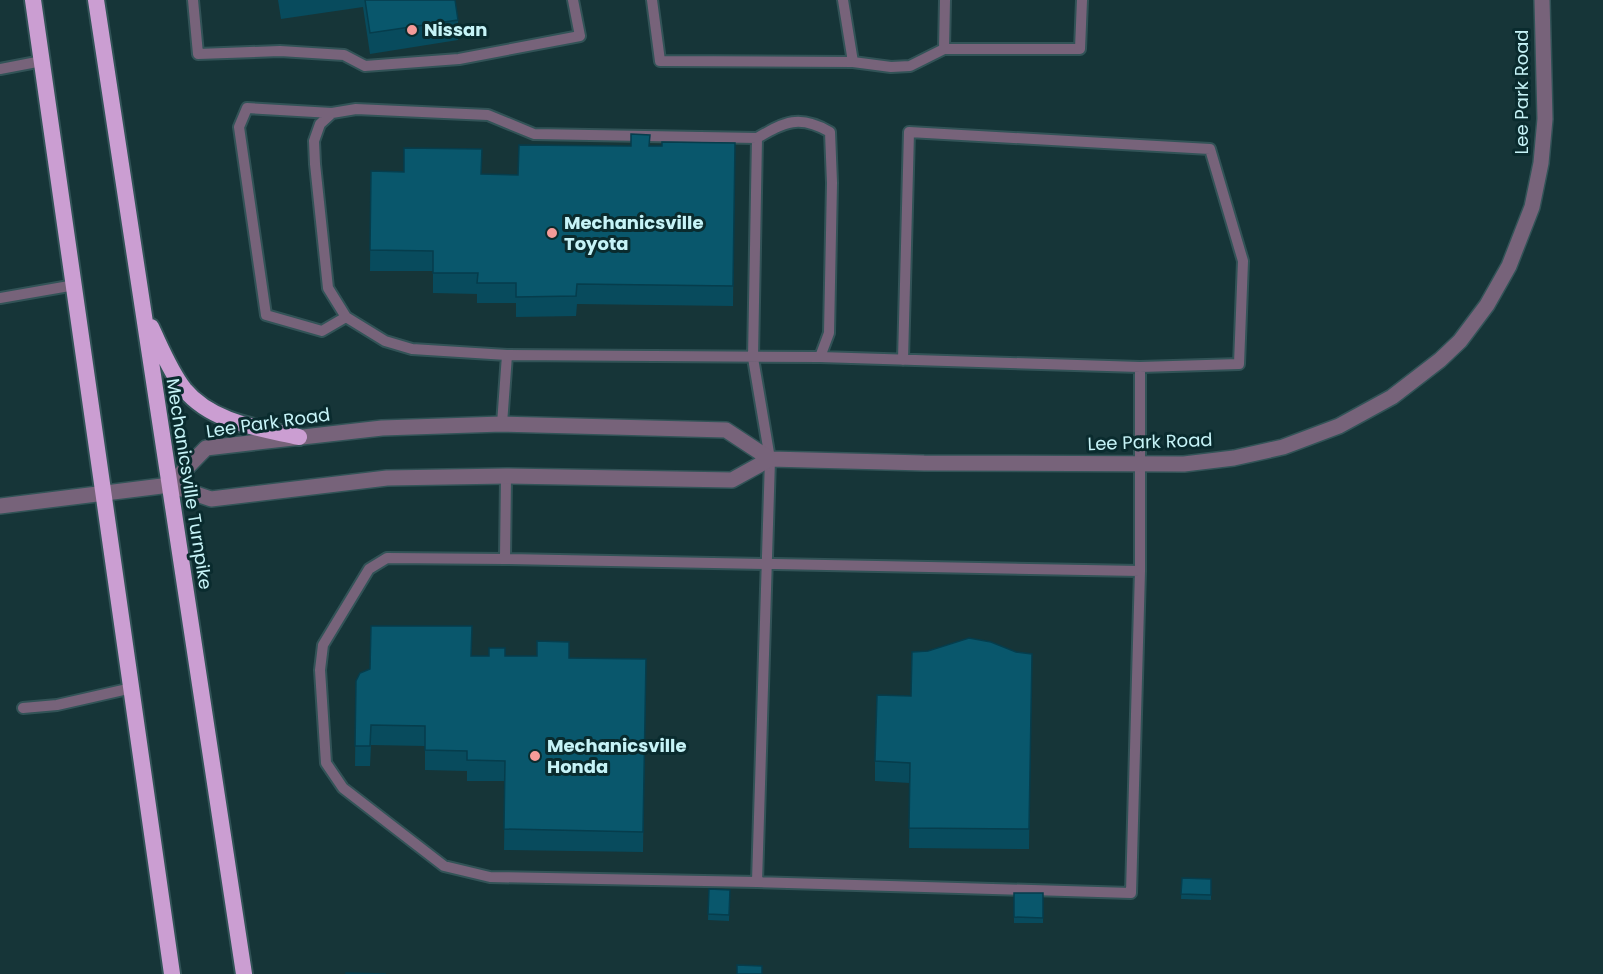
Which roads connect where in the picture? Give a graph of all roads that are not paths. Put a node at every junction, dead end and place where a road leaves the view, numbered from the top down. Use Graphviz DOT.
graph roads {
  1 [pos="33,0"];
  2 [pos="96,0"];
  3 [pos="193,0"];
  4 [pos="573,0"];
  5 [pos="652,0"];
  6 [pos="843,0"];
  7 [pos="945,0"];
  8 [pos="1082,0"];
  9 [pos="1542,0"];
  10 [pos="944,49"];
  11 [pos="42,61"];
  12 [pos="853,62"];
  13 [pos="0,69"];
  14 [pos="332,113"];
  15 [pos="757,138"];
  16 [pos="75,285"];
  17 [pos="0,298"];
  18 [pos="143,310"];
  19 [pos="346,317"];
  20 [pos="507,354"];
  21 [pos="820,357"];
  22 [pos="753,358"];
  23 [pos="903,360"];
  24 [pos="1140,367"];
  25 [pos="502,424"];
  26 [pos="299,437"];
  27 [pos="770,459"];
  28 [pos="1141,464"];
  29 [pos="506,476"];
  30 [pos="170,485"];
  31 [pos="104,491"];
  32 [pos="0,506"];
  33 [pos="505,559"];
  34 [pos="766,564"];
  35 [pos="1140,571"];
  36 [pos="132,688"];
  37 [pos="23,708"];
  38 [pos="757,882"];
  39 [pos="172,974"];
  40 [pos="244,974"];
  1 -- 11 [label="highway"];
  2 -- 18 [label="highway, Mechanicsville Turnpike"];
  3 -- 4 [label="lane"];
  5 -- 12 [label="lane"];
  6 -- 12 [label="lane"];
  7 -- 10 [label="lane"];
  8 -- 10 [label="lane"];
  9 -- 28 [label="street, Lee Park Road"];
  10 -- 12 [label="lane"];
  11 -- 13 [label="lane"];
  11 -- 16 [label="highway"];
  14 -- 15 [label="lane"];
  14 -- 19 [label="lane"];
  14 -- 19 [label="lane"];
  15 -- 21 [label="lane"];
  15 -- 22 [label="lane"];
  16 -- 17 [label="lane"];
  16 -- 31 [label="highway"];
  18 -- 26 [label="highway"];
  18 -- 30 [label="highway, Mechanicsville Turnpike"];
  19 -- 20 [label="lane"];
  20 -- 22 [label="lane"];
  20 -- 25 [label="lane"];
  21 -- 22 [label="lane"];
  21 -- 23 [label="lane"];
  22 -- 27 [label="lane"];
  23 -- 24 [label="lane"];
  23 -- 24 [label="lane"];
  24 -- 28 [label="lane"];
  25 -- 26 [label="street, Lee Park Road"];
  25 -- 27 [label="street, Lee Park Road"];
  26 -- 30 [label="street, Lee Park Road"];
  27 -- 28 [label="street, Lee Park Road"];
  27 -- 29 [label="street"];
  27 -- 34 [label="lane"];
  28 -- 35 [label="lane"];
  29 -- 30 [label="street"];
  29 -- 33 [label="lane"];
  30 -- 31 [label="street"];
  30 -- 40 [label="highway, Mechanicsville Turnpike"];
  31 -- 32 [label="street"];
  31 -- 36 [label="highway"];
  33 -- 34 [label="lane"];
  33 -- 38 [label="lane"];
  34 -- 35 [label="lane"];
  34 -- 38 [label="lane"];
  35 -- 38 [label="lane"];
  36 -- 37 [label="lane"];
  36 -- 39 [label="highway"];
}
